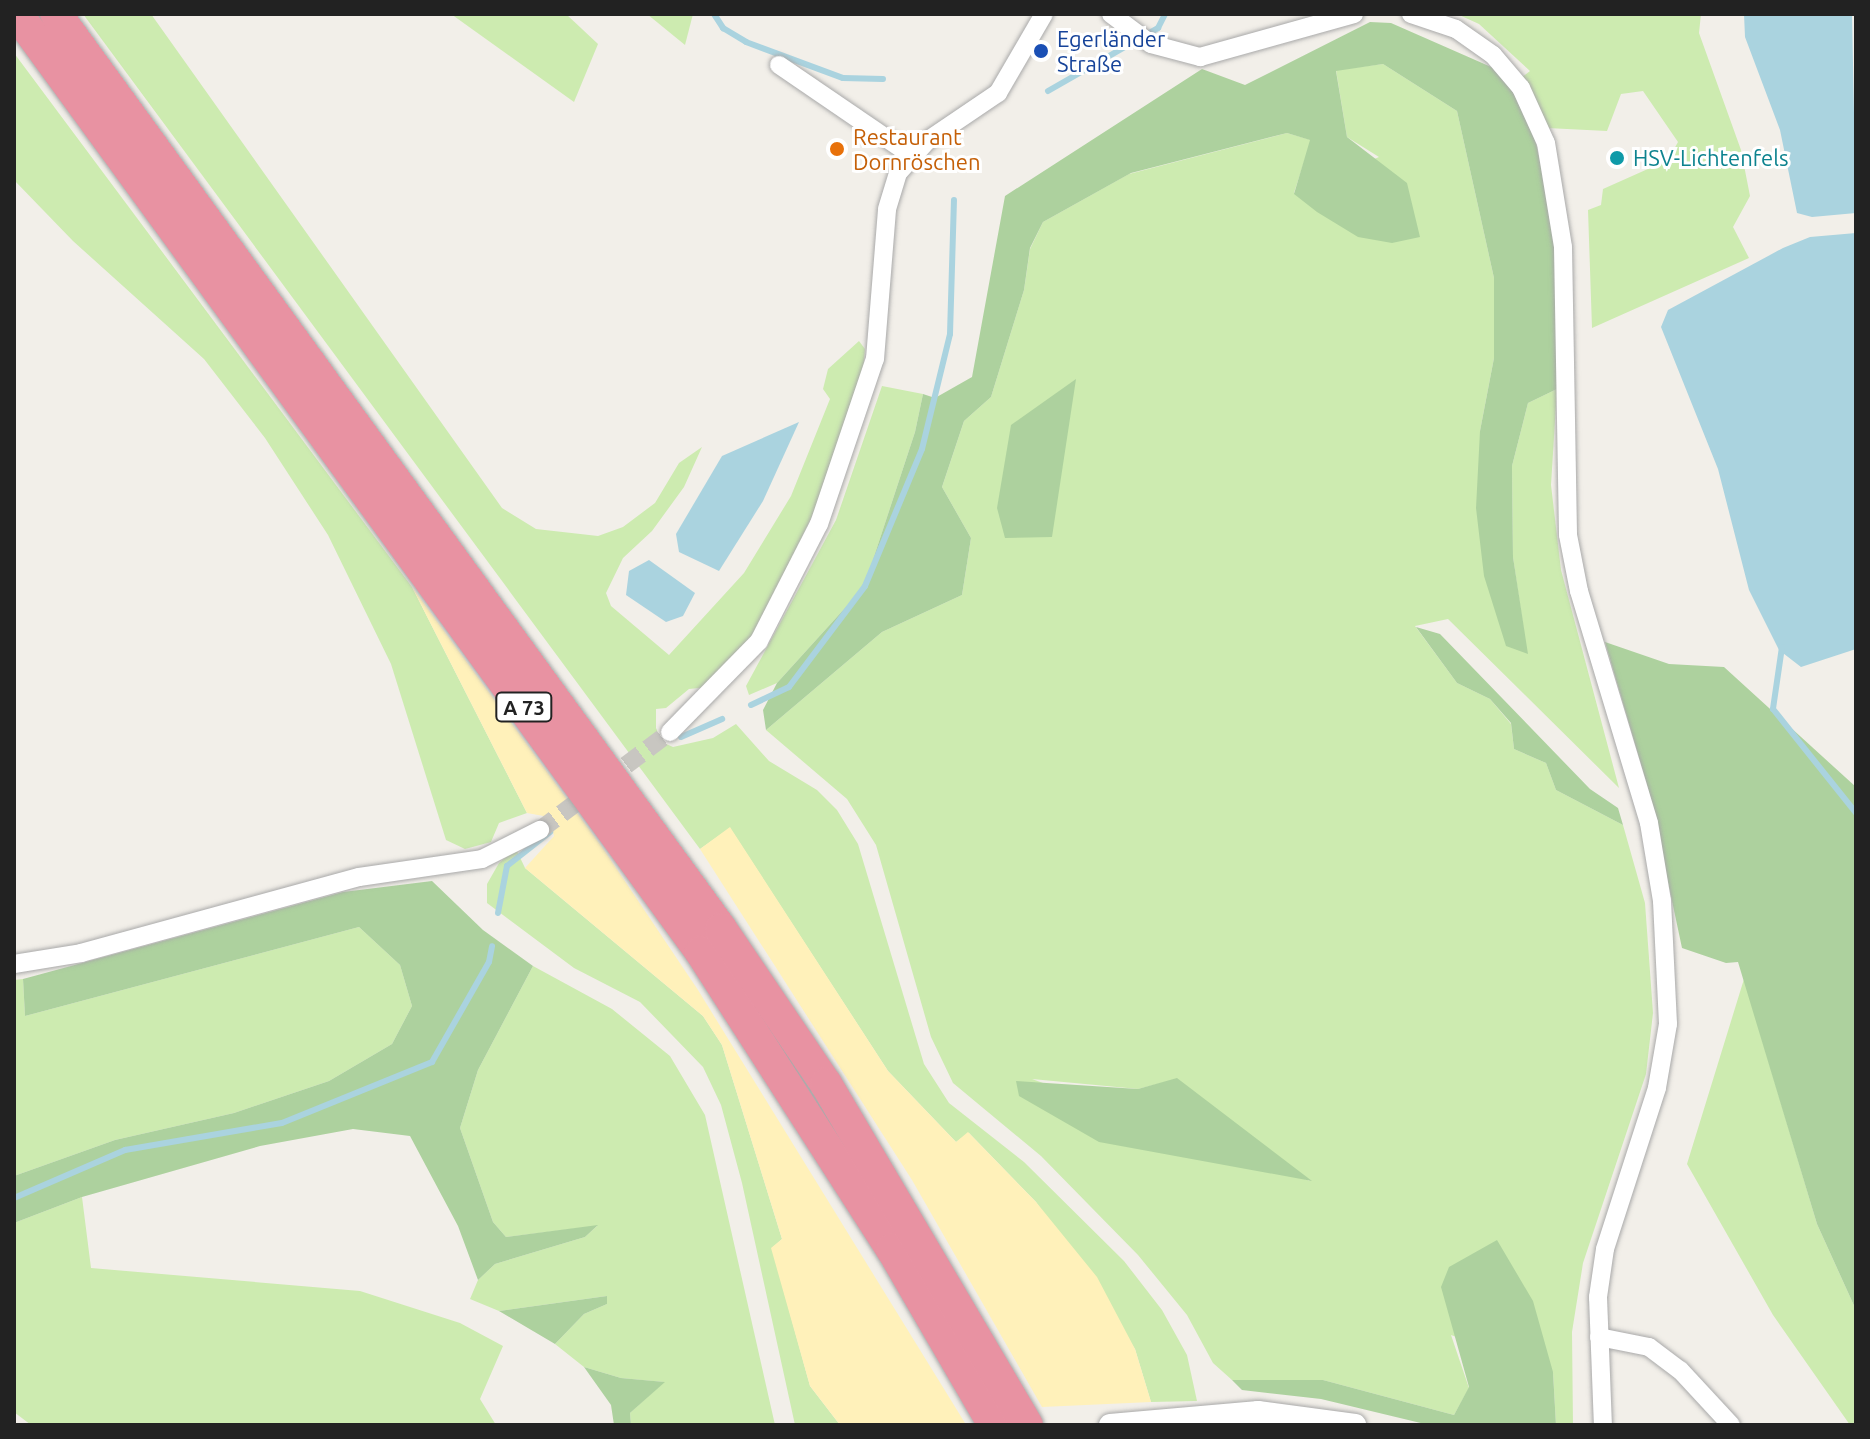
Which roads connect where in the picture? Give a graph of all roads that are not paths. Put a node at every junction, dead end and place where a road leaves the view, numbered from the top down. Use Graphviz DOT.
graph roads {
  1 [pos="17,14"];
  2 [pos="56,14"];
  3 [pos="1044,14"];
  4 [pos="1111,14"];
  5 [pos="1354,14"];
  6 [pos="1411,14"];
  7 [pos="779,65"];
  8 [pos="911,155"];
  9 [pos="670,732"];
  10 [pos="540,830"];
  11 [pos="14,964"];
  12 [pos="1599,1337"];
  13 [pos="994,1425"];
  14 [pos="1027,1425"];
  15 [pos="1110,1425"];
  16 [pos="1355,1425"];
  17 [pos="1603,1425"];
  18 [pos="1731,1425"];
  1 -- 13 [label="highway, A 73"];
  2 -- 14 [label="highway, A 73"];
  3 -- 8 [label="street"];
  4 -- 5 [label="street"];
  6 -- 12 [label="street"];
  7 -- 8 [label="street"];
  8 -- 9 [label="street"];
  10 -- 11 [label="street"];
  12 -- 17 [label="street"];
  12 -- 18 [label="street"];
  15 -- 16 [label="street"];
}
